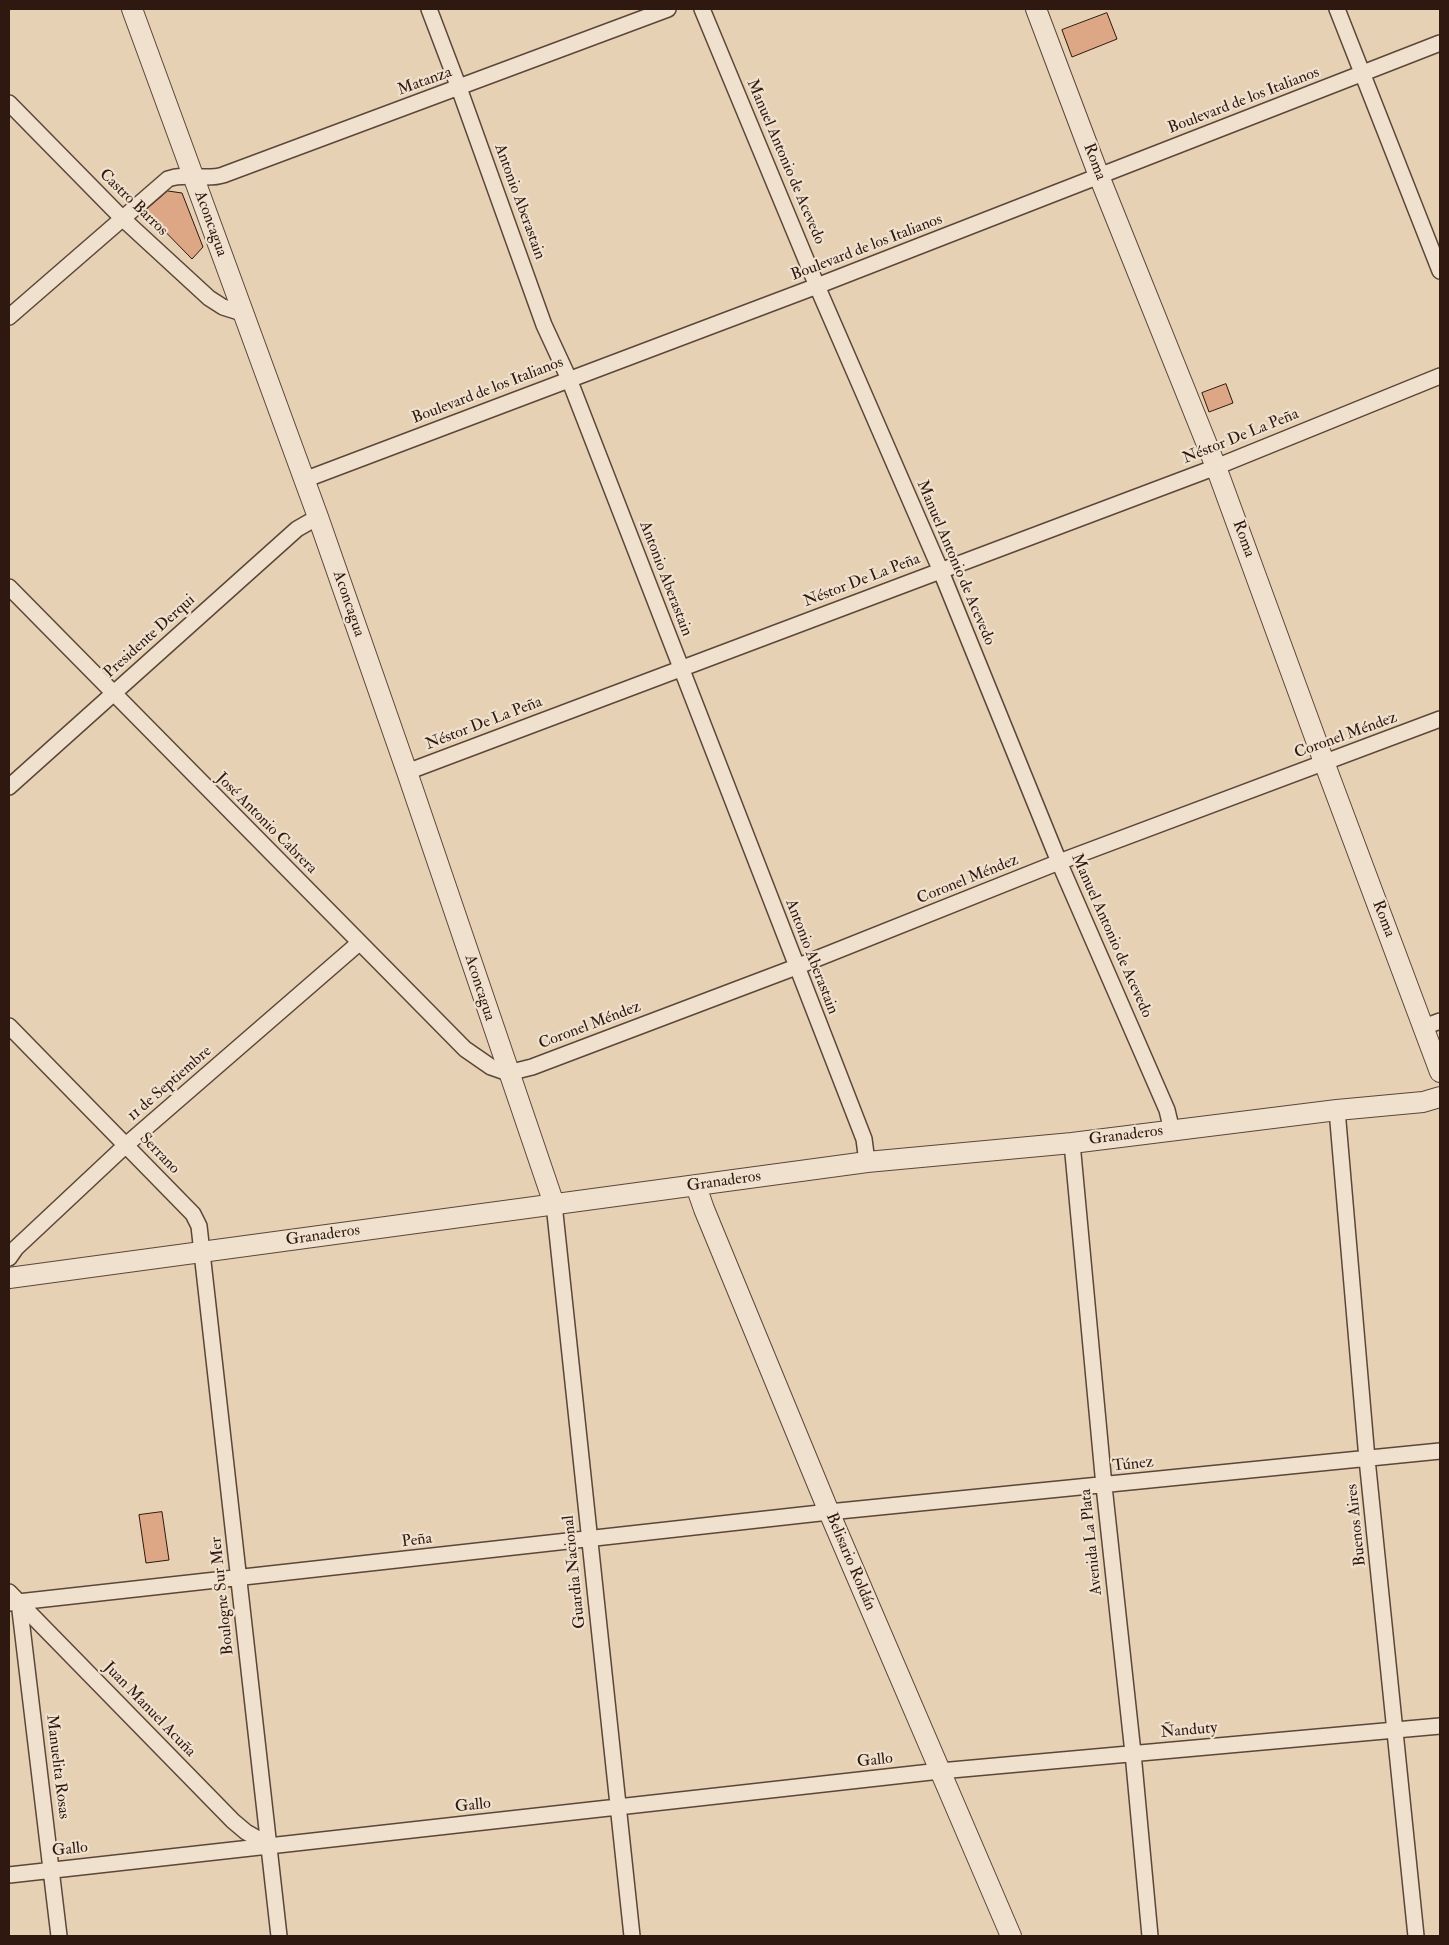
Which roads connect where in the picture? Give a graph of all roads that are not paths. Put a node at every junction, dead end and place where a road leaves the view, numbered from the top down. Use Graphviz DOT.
graph roads {
  1 [pos="132,9"];
  2 [pos="429,9"];
  3 [pos="668,9"];
  4 [pos="702,9"];
  5 [pos="1036,9"];
  6 [pos="1338,9"];
  7 [pos="1440,43"];
  8 [pos="1362,73"];
  9 [pos="460,88"];
  10 [pos="9,103"];
  11 [pos="192,175"];
  12 [pos="1099,176"];
  13 [pos="122,218"];
  14 [pos="1440,271"];
  15 [pos="817,286"];
  16 [pos="242,313"];
  17 [pos="9,317"];
  18 [pos="1440,376"];
  19 [pos="569,379"];
  20 [pos="1216,467"];
  21 [pos="304,480"];
  22 [pos="318,517"];
  23 [pos="940,570"];
  24 [pos="9,587"];
  25 [pos="681,669"];
  26 [pos="113,693"];
  27 [pos="1440,719"];
  28 [pos="1324,762"];
  29 [pos="407,772"];
  30 [pos="9,787"];
  31 [pos="1059,862"];
  32 [pos="359,943"];
  33 [pos="796,967"];
  34 [pos="1432,1024"];
  35 [pos="9,1026"];
  36 [pos="1440,1072"];
  37 [pos="508,1073"];
  38 [pos="1440,1097"];
  39 [pos="1337,1110"];
  40 [pos="1172,1131"];
  41 [pos="1072,1143"];
  42 [pos="126,1145"];
  43 [pos="868,1162"];
  44 [pos="696,1186"];
  45 [pos="554,1204"];
  46 [pos="202,1252"];
  47 [pos="9,1258"];
  48 [pos="9,1278"];
  49 [pos="1440,1451"];
  50 [pos="1367,1459"];
  51 [pos="1104,1486"];
  52 [pos="829,1512"];
  53 [pos="588,1539"];
  54 [pos="239,1579"];
  55 [pos="12,1599"];
  56 [pos="1440,1726"];
  57 [pos="1395,1730"];
  58 [pos="1133,1753"];
  59 [pos="940,1771"];
  60 [pos="619,1808"];
  61 [pos="269,1846"];
  62 [pos="52,1870"];
  63 [pos="9,1875"];
  64 [pos="59,1936"];
  65 [pos="279,1936"];
  66 [pos="632,1936"];
  67 [pos="1011,1936"];
  68 [pos="1150,1936"];
  69 [pos="1416,1936"];
  1 -- 11 [label="street, Aconcagua"];
  2 -- 9 [label="street, Antonio Aberastain"];
  3 -- 9 [label="street, Matanza"];
  4 -- 15 [label="street, Manuel Antonio de Acevedo"];
  5 -- 12 [label="street, Roma"];
  6 -- 8 [label="street"];
  7 -- 8 [label="street, Boulevard de los Italianos"];
  8 -- 12 [label="street, Boulevard de los Italianos"];
  8 -- 14 [label="street"];
  9 -- 11 [label="street, Matanza"];
  9 -- 19 [label="street, Antonio Aberastain"];
  10 -- 13 [label="street, Castro Barros"];
  11 -- 13 [label="street, Matanza"];
  11 -- 16 [label="street, Aconcagua"];
  12 -- 15 [label="street, Boulevard de los Italianos"];
  12 -- 20 [label="street, Roma"];
  13 -- 16 [label="street, Castro Barros"];
  13 -- 17 [label="street, Matanza"];
  15 -- 19 [label="street, Boulevard de los Italianos"];
  15 -- 23 [label="street, Manuel Antonio de Acevedo"];
  16 -- 21 [label="street, Aconcagua"];
  18 -- 20 [label="street, Néstor De La Peña"];
  19 -- 21 [label="street, Boulevard de los Italianos"];
  19 -- 25 [label="street, Antonio Aberastain"];
  20 -- 23 [label="street, Néstor De La Peña"];
  20 -- 28 [label="street, Roma"];
  21 -- 22 [label="street, Aconcagua"];
  22 -- 26 [label="street, Presidente Derqui"];
  22 -- 29 [label="street, Aconcagua"];
  23 -- 25 [label="street, Néstor De La Peña"];
  23 -- 31 [label="street, Manuel Antonio de Acevedo"];
  24 -- 26 [label="street, José Antonio Cabrera"];
  25 -- 29 [label="street, Néstor De La Peña"];
  25 -- 33 [label="street, Antonio Aberastain"];
  26 -- 30 [label="street, Presidente Derqui"];
  26 -- 32 [label="street, José Antonio Cabrera"];
  27 -- 28 [label="street, Coronel Méndez"];
  28 -- 31 [label="street, Coronel Méndez"];
  28 -- 34 [label="street, Roma"];
  29 -- 37 [label="street, Aconcagua"];
  31 -- 33 [label="street, Coronel Méndez"];
  31 -- 40 [label="street, Manuel Antonio de Acevedo"];
  32 -- 37 [label="street, José Antonio Cabrera"];
  32 -- 42 [label="street, 11 de Septiembre"];
  33 -- 37 [label="street, Coronel Méndez"];
  33 -- 43 [label="street, Antonio Aberastain"];
  34 -- 36 [label="street, Roma"];
  35 -- 42 [label="street, Serrano"];
  37 -- 45 [label="street, Aconcagua"];
  38 -- 39 [label="street, Granaderos"];
  39 -- 40 [label="street, Granaderos"];
  39 -- 50 [label="street, Buenos Aires"];
  40 -- 41 [label="street, Granaderos"];
  41 -- 43 [label="street, Granaderos"];
  41 -- 51 [label="street, Avenida La Plata"];
  42 -- 46 [label="street, Serrano"];
  42 -- 47 [label="street, 11 de Septiembre"];
  43 -- 44 [label="street, Granaderos"];
  44 -- 45 [label="street, Granaderos"];
  44 -- 52 [label="street, Belisario Roldán"];
  45 -- 46 [label="street, Granaderos"];
  45 -- 53 [label="street, Guardia Nacional"];
  46 -- 48 [label="street, Granaderos"];
  46 -- 54 [label="street, Boulogne Sur Mer"];
  49 -- 50 [label="street, Túnez"];
  50 -- 51 [label="street, Túnez"];
  50 -- 57 [label="street, Buenos Aires"];
  51 -- 52 [label="street, Túnez"];
  51 -- 58 [label="street, Avenida La Plata"];
  52 -- 53 [label="street, Peña"];
  52 -- 59 [label="street, Belisario Roldán"];
  53 -- 54 [label="street, Peña"];
  53 -- 60 [label="street, Guardia Nacional"];
  54 -- 55 [label="street, Peña"];
  54 -- 61 [label="street, Boulogne Sur Mer"];
  55 -- 61 [label="street, Juan Manuel Acuña"];
  55 -- 62 [label="street, Manuelita Rosas"];
  56 -- 57 [label="street, Ñanduty"];
  57 -- 58 [label="street, Ñanduty"];
  57 -- 69 [label="street, Buenos Aires"];
  58 -- 59 [label="street, Ñanduty"];
  58 -- 68 [label="street, Avenida La Plata"];
  59 -- 60 [label="street, Gallo"];
  59 -- 67 [label="street, Belisario Roldán"];
  60 -- 61 [label="street, Gallo"];
  60 -- 66 [label="street, Guardia Nacional"];
  61 -- 62 [label="street, Gallo"];
  61 -- 65 [label="street, Boulogne Sur Mer"];
  62 -- 63 [label="street, Gallo"];
  62 -- 64 [label="street, Manuelita Rosas"];
}
